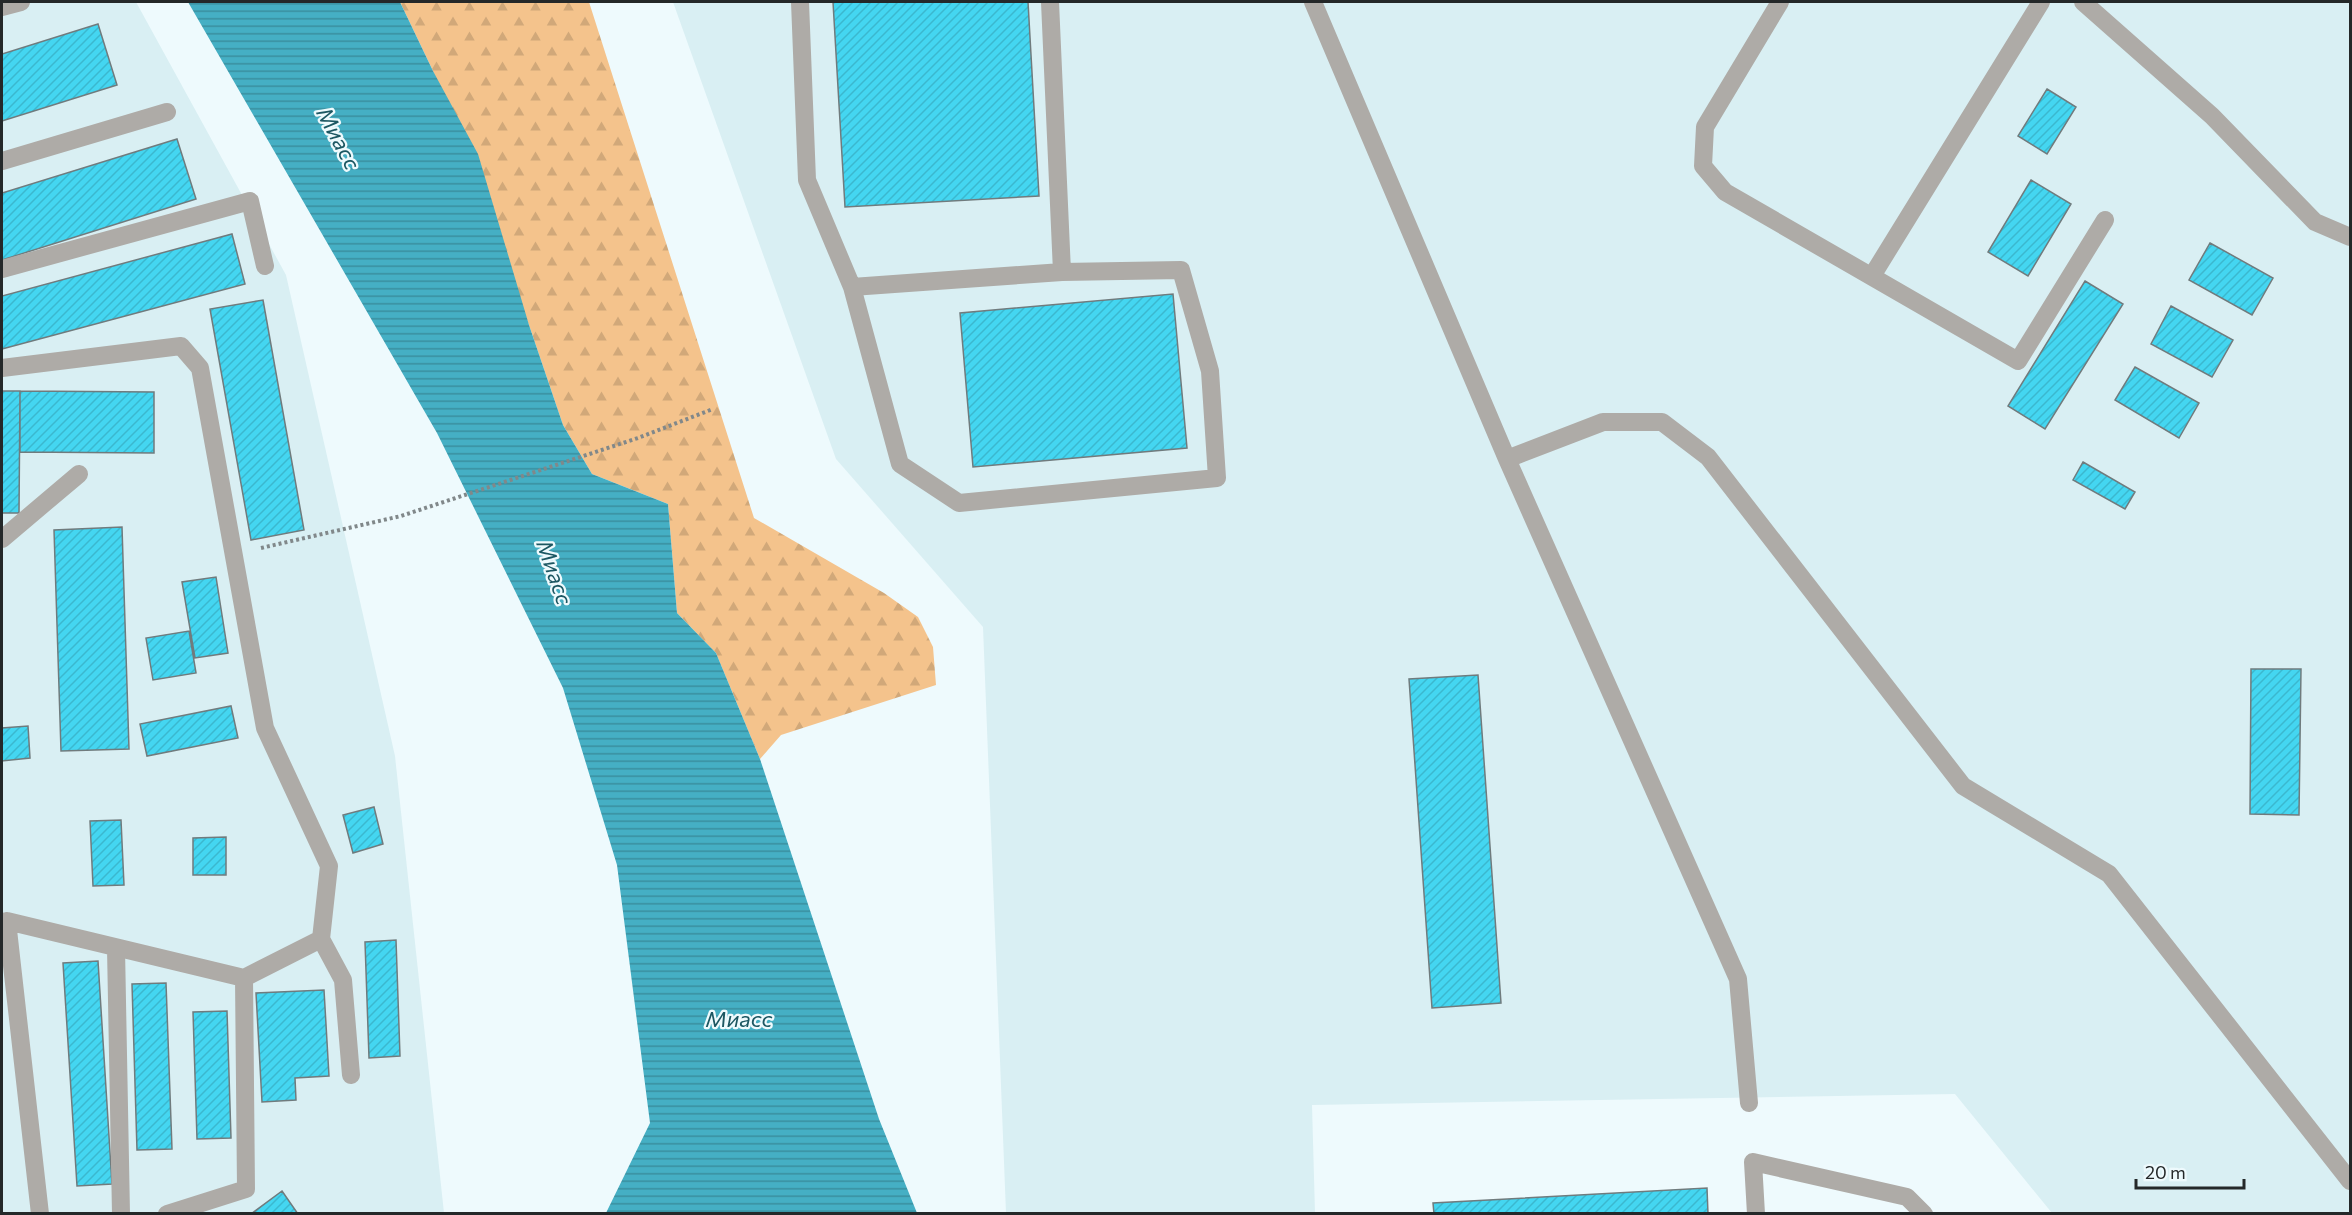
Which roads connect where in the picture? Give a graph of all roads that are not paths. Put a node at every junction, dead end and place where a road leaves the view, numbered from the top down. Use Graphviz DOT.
graph roads {
  1 [pos="21,2"];
  2 [pos="800,2"];
  3 [pos="1050,2"];
  4 [pos="1313,2"];
  5 [pos="1780,2"];
  6 [pos="2041,2"];
  7 [pos="2083,2"];
  8 [pos="2,7"];
  9 [pos="167,112"];
  10 [pos="2,161"];
  11 [pos="2105,220"];
  12 [pos="2350,237"];
  13 [pos="265,266"];
  14 [pos="2,269"];
  15 [pos="1062,272"];
  16 [pos="1872,276"];
  17 [pos="852,287"];
  18 [pos="2,368"];
  19 [pos="1507,459"];
  20 [pos="79,474"];
  21 [pos="2,539"];
  22 [pos="4,922"];
  23 [pos="321,939"];
  24 [pos="116,948"];
  25 [pos="244,978"];
  26 [pos="351,1075"];
  27 [pos="1749,1103"];
  28 [pos="2350,1181"];
  29 [pos="40,1214"];
  30 [pos="121,1214"];
  31 [pos="167,1214"];
  32 [pos="1756,1214"];
  33 [pos="1924,1214"];
  1 -- 8 [label="lane"];
  2 -- 17 [label="lane"];
  3 -- 15 [label="lane"];
  4 -- 19 [label="lane"];
  5 -- 16 [label="lane"];
  6 -- 16 [label="lane"];
  7 -- 12 [label="lane"];
  9 -- 10 [label="lane"];
  11 -- 16 [label="lane"];
  13 -- 14 [label="lane"];
  15 -- 17 [label="lane"];
  15 -- 17 [label="lane"];
  18 -- 23 [label="lane"];
  19 -- 27 [label="lane"];
  19 -- 28 [label="lane"];
  20 -- 21 [label="lane"];
  22 -- 24 [label="lane"];
  22 -- 29 [label="lane"];
  23 -- 25 [label="lane"];
  23 -- 26 [label="lane"];
  24 -- 25 [label="lane"];
  24 -- 30 [label="lane"];
  25 -- 31 [label="lane"];
  32 -- 33 [label="lane"];
}
